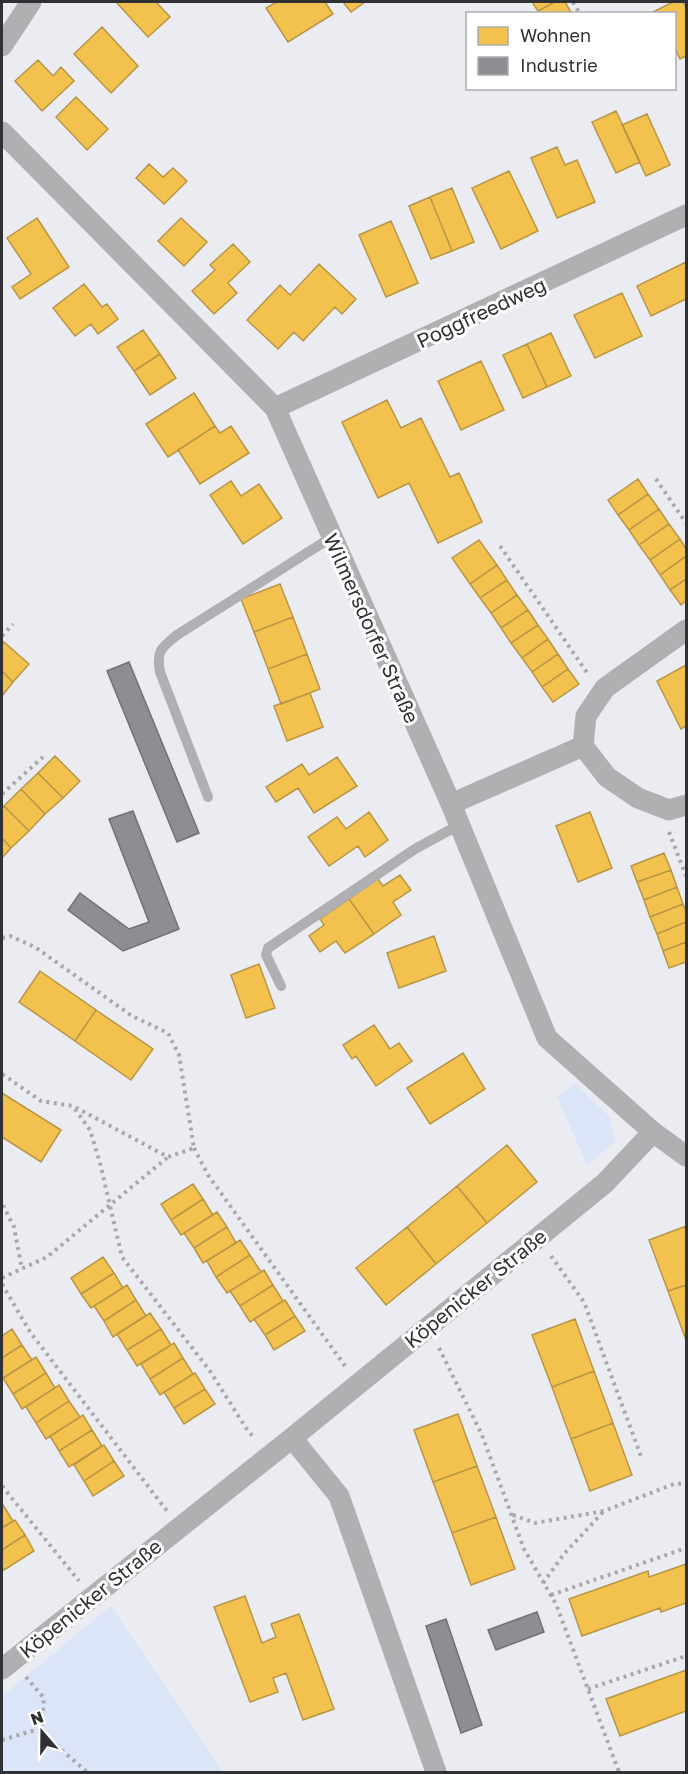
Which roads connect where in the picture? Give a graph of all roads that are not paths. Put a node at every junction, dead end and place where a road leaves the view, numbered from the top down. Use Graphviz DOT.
graph roads {
  1 [pos="32,2"];
  2 [pos="2,46"];
  3 [pos="2,132"];
  4 [pos="687,215"];
  5 [pos="275,408"];
  6 [pos="332,537"];
  7 [pos="687,630"];
  8 [pos="583,746"];
  9 [pos="208,797"];
  10 [pos="450,804"];
  11 [pos="678,807"];
  12 [pos="459,825"];
  13 [pos="281,986"];
  14 [pos="653,1132"];
  15 [pos="687,1156"];
  16 [pos="292,1438"];
  17 [pos="7,1665"];
  18 [pos="436,1773"];
  1 -- 2 [label="street"];
  3 -- 5 [label="street, Wilmersdorfer Straße"];
  4 -- 5 [label="street, Poggfreedweg"];
  5 -- 6 [label="street, Wilmersdorfer Straße"];
  6 -- 9 [label="lane"];
  6 -- 10 [label="street, Wilmersdorfer Straße"];
  7 -- 8 [label="street"];
  8 -- 10 [label="street"];
  8 -- 11 [label="street"];
  10 -- 12 [label="street, Wilmersdorfer Straße"];
  12 -- 13 [label="lane"];
  12 -- 14 [label="street, Wilmersdorfer Straße"];
  14 -- 15 [label="street, Wilmersdorfer Straße"];
  14 -- 16 [label="street, Köpenicker Straße"];
  16 -- 17 [label="street, Köpenicker Straße"];
  16 -- 18 [label="street"];
}
